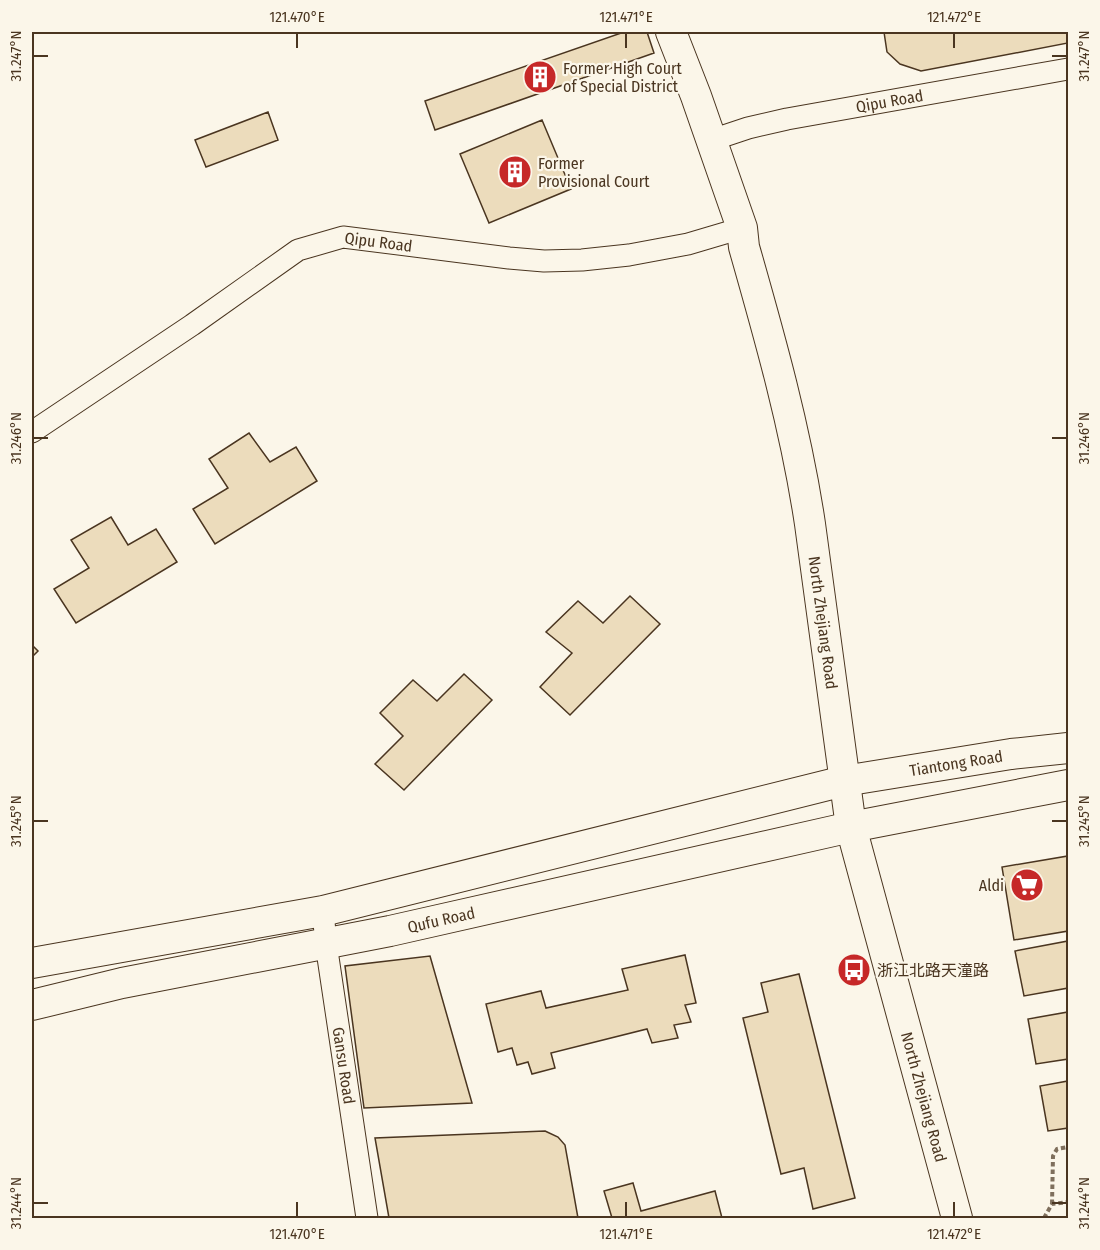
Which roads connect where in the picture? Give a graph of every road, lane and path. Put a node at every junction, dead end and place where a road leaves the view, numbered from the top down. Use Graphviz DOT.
graph roads {
  1 [pos="671,32"];
  2 [pos="1068,69"];
  3 [pos="712,140"];
  4 [pos="742,228"];
  5 [pos="32,432"];
  6 [pos="1068,748"];
  7 [pos="844,781"];
  8 [pos="1068,785"];
  9 [pos="851,827"];
  10 [pos="323,911"];
  11 [pos="326,944"];
  12 [pos="32,963"];
  13 [pos="32,1005"];
  14 [pos="1068,1147"];
  15 [pos="1068,1202"];
  16 [pos="1052,1204"];
  17 [pos="367,1218"];
  18 [pos="957,1218"];
  19 [pos="1044,1218"];
  1 -- 3 [label="main road, North Zhejiang Road"];
  2 -- 3 [label="street, Qipu Road"];
  3 -- 4 [label="main road, North Zhejiang Road"];
  4 -- 5 [label="street, Qipu Road"];
  4 -- 7 [label="main road, North Zhejiang Road"];
  6 -- 7 [label="main road, Tiantong Road"];
  7 -- 9 [label="main road, North Zhejiang Road"];
  7 -- 10 [label="main road"];
  8 -- 9 [label="main road"];
  9 -- 11 [label="main road, Qufu Road"];
  9 -- 18 [label="main road, North Zhejiang Road"];
  10 -- 11 [label="street, Gansu Road"];
  10 -- 12 [label="main road"];
  11 -- 13 [label="main road, Qufu Road"];
  11 -- 17 [label="street, Gansu Road"];
  14 -- 16 [label="path"];
  15 -- 16 [label="path"];
  16 -- 19 [label="path"];
}
